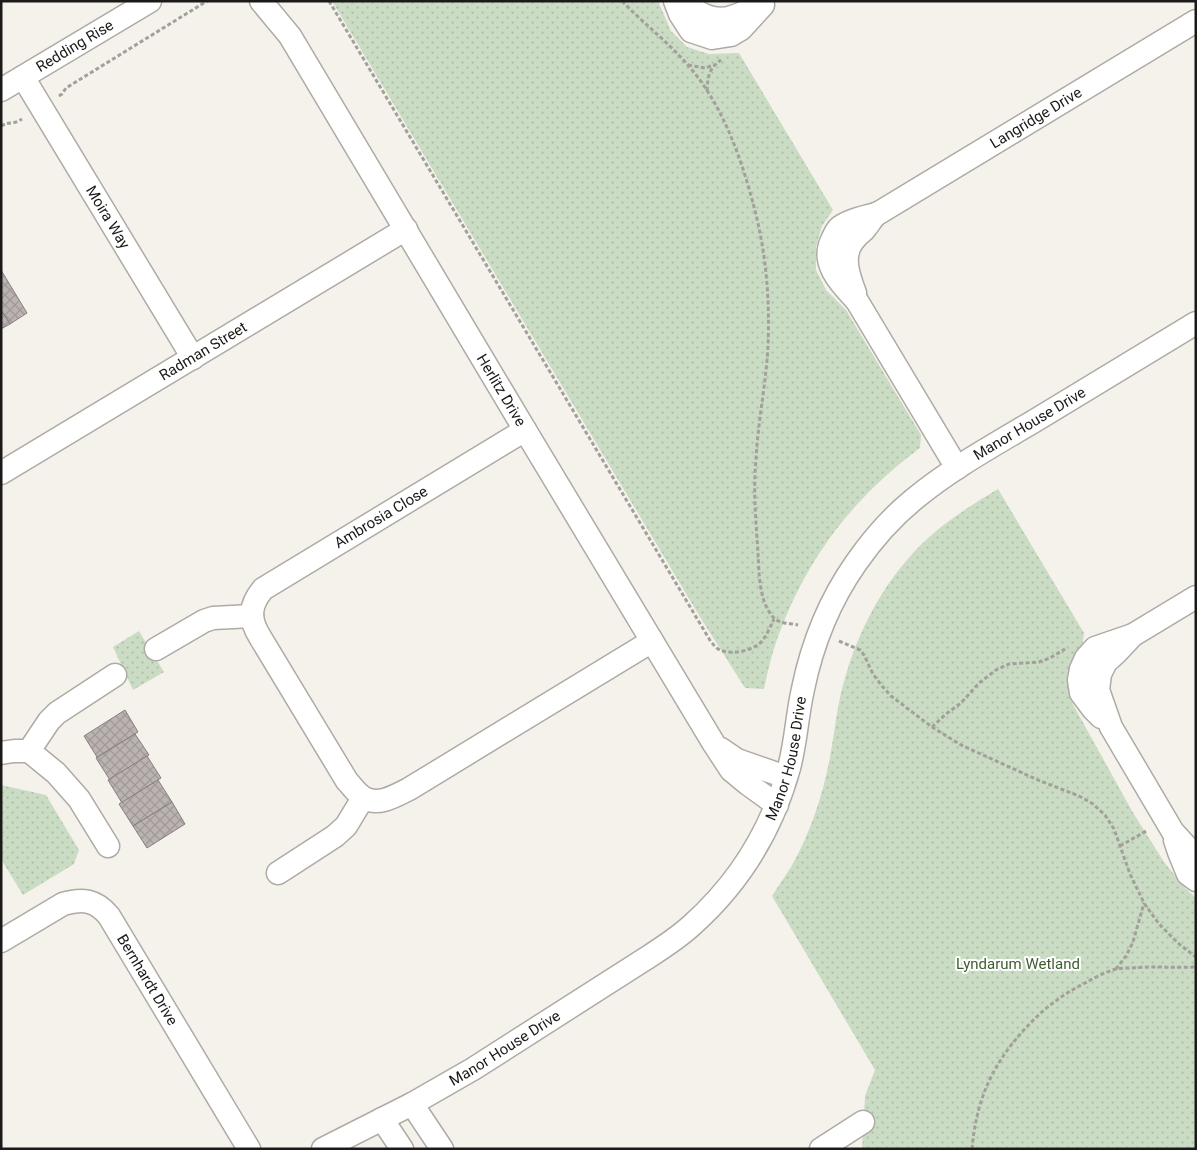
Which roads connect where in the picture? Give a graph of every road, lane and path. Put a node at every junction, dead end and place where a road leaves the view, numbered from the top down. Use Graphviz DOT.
graph roads {
  1 [pos="149,1"];
  2 [pos="207,1"];
  3 [pos="261,1"];
  4 [pos="276,1"];
  5 [pos="329,1"];
  6 [pos="622,1"];
  7 [pos="675,1"];
  8 [pos="685,1"];
  9 [pos="766,3"];
  10 [pos="1196,21"];
  11 [pos="713,28"];
  12 [pos="290,36"];
  13 [pos="688,65"];
  14 [pos="714,65"];
  15 [pos="23,77"];
  16 [pos="66,88"];
  17 [pos="1,90"];
  18 [pos="406,229"];
  19 [pos="1196,323"];
  20 [pos="193,358"];
  21 [pos="524,430"];
  22 [pos="957,468"];
  23 [pos="1,473"];
  24 [pos="1196,598"];
  25 [pos="252,616"];
  26 [pos="774,619"];
  27 [pos="819,632"];
  28 [pos="652,641"];
  29 [pos="1072,644"];
  30 [pos="156,649"];
  31 [pos="115,675"];
  32 [pos="932,727"];
  33 [pos="714,744"];
  34 [pos="29,751"];
  35 [pos="1,753"];
  36 [pos="786,777"];
  37 [pos="363,798"];
  38 [pos="777,805"];
  39 [pos="1170,826"];
  40 [pos="108,846"];
  41 [pos="1120,846"];
  42 [pos="1196,857"];
  43 [pos="278,873"];
  44 [pos="1196,880"];
  45 [pos="1144,903"];
  46 [pos="1,941"];
  47 [pos="1196,957"];
  48 [pos="1196,967"];
  49 [pos="1116,970"];
  50 [pos="412,1104"];
  51 [pos="382,1119"];
  52 [pos="863,1122"];
  53 [pos="249,1149"];
  54 [pos="323,1149"];
  55 [pos="402,1149"];
  56 [pos="442,1149"];
  57 [pos="821,1149"];
  58 [pos="972,1149"];
  1 -- 15 [label="street, Redding Rise"];
  2 -- 16 [label="path"];
  3 -- 12 [label="street, Herlitz Drive"];
  4 -- 12 [label="street, Herlitz Drive"];
  5 -- 26 [label="path"];
  6 -- 13 [label="path"];
  7 -- 11 [label="street"];
  8 -- 11 [label="street"];
  9 -- 11 [label="street"];
  10 -- 22 [label="street, Langridge Drive"];
  12 -- 18 [label="street, Herlitz Drive"];
  13 -- 14 [label="path"];
  13 -- 26 [label="path"];
  15 -- 17 [label="street, Redding Rise"];
  15 -- 20 [label="street, Moira Way"];
  18 -- 20 [label="street, Radman Street"];
  18 -- 21 [label="street, Herlitz Drive"];
  19 -- 22 [label="street, Manor House Drive"];
  20 -- 23 [label="street, Radman Street"];
  21 -- 25 [label="street, Ambrosia Close"];
  21 -- 28 [label="street, Herlitz Drive"];
  22 -- 27 [label="street, Manor House Drive"];
  24 -- 39 [label="street"];
  25 -- 30 [label="street"];
  25 -- 37 [label="street"];
  26 -- 27 [label="path"];
  27 -- 32 [label="path"];
  27 -- 36 [label="street, Manor House Drive"];
  28 -- 33 [label="street, Herlitz Drive"];
  28 -- 37 [label="street"];
  29 -- 32 [label="path"];
  31 -- 34 [label="street"];
  32 -- 41 [label="path"];
  33 -- 36 [label="street, Herlitz Drive"];
  33 -- 38 [label="street, Herlitz Drive"];
  34 -- 35 [label="street"];
  34 -- 40 [label="street"];
  36 -- 38 [label="street, Manor House Drive"];
  37 -- 43 [label="street"];
  38 -- 50 [label="street, Manor House Drive"];
  39 -- 41 [label="path"];
  39 -- 42 [label="street"];
  39 -- 44 [label="street"];
  41 -- 45 [label="path"];
  45 -- 47 [label="path"];
  45 -- 49 [label="path"];
  46 -- 53 [label="street, Bernhardt Drive"];
  48 -- 49 [label="path"];
  49 -- 58 [label="path"];
  50 -- 51 [label="street, Manor House Drive"];
  50 -- 56 [label="street"];
  51 -- 54 [label="street, Manor House Drive"];
  51 -- 55 [label="street"];
  52 -- 57 [label="street"];
}
